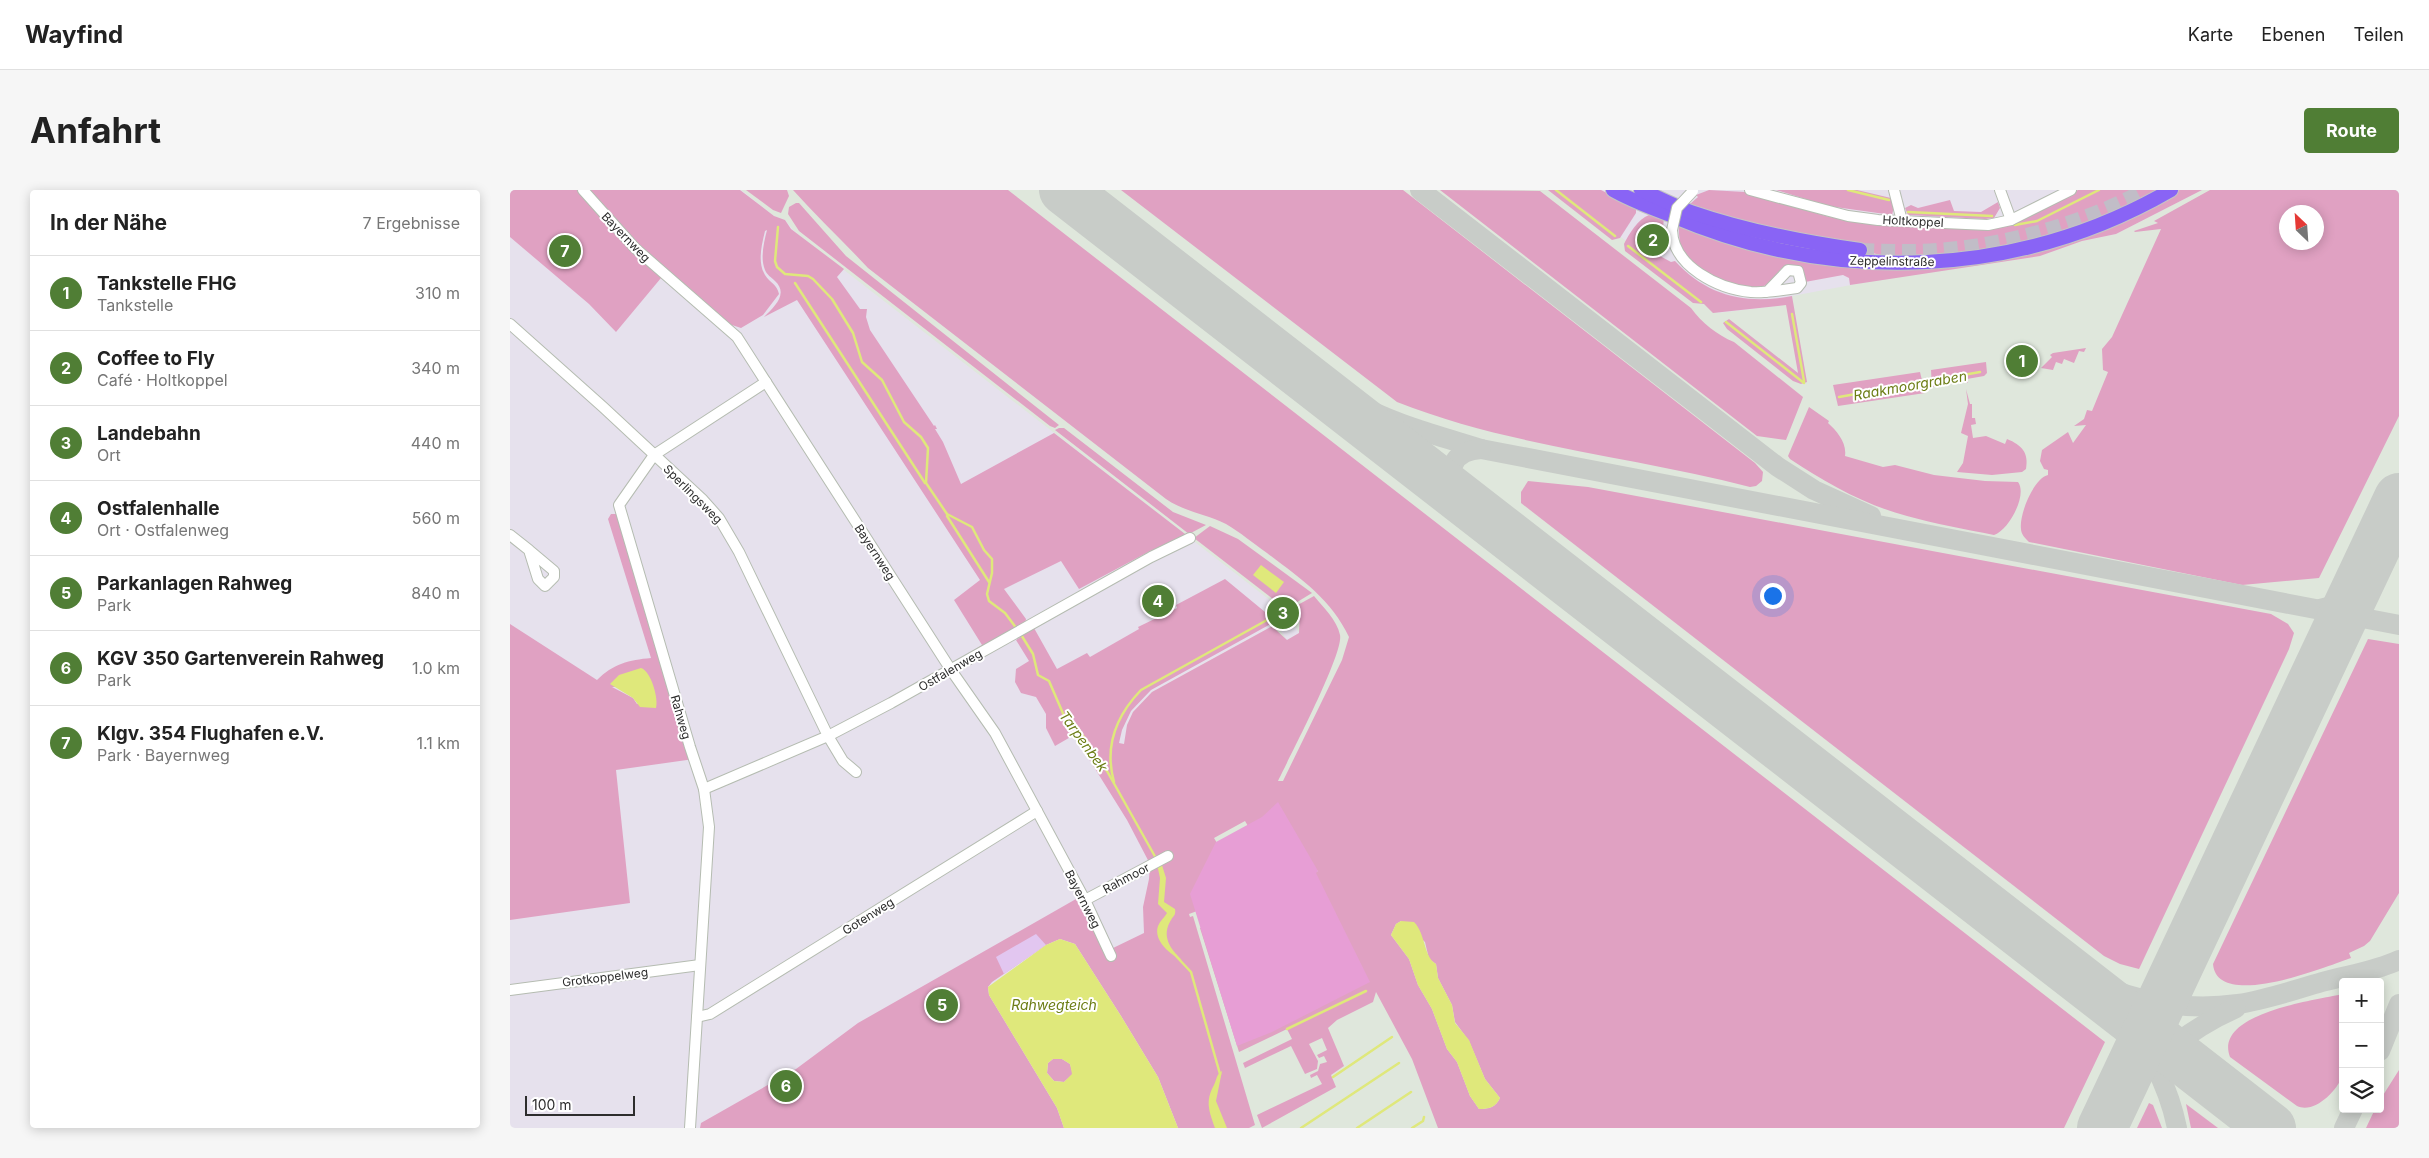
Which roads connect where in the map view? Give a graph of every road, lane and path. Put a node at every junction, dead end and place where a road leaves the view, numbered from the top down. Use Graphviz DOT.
graph roads {
  1 [pos="583,190"];
  2 [pos="1613,190"];
  3 [pos="1641,190"];
  4 [pos="1693,190"];
  5 [pos="1750,190"];
  6 [pos="1894,190"];
  7 [pos="2000,190"];
  8 [pos="2071,190"];
  9 [pos="2171,190"];
  10 [pos="2010,220"];
  11 [pos="1902,221"];
  12 [pos="1860,250"];
  13 [pos="1766,292"];
  14 [pos="510,324"];
  15 [pos="766,382"];
  16 [pos="654,455"];
  17 [pos="510,535"];
  18 [pos="1190,538"];
  19 [pos="529,550"];
  20 [pos="545,586"];
  21 [pos="554,593"];
  22 [pos="951,670"];
  23 [pos="828,736"];
  24 [pos="856,772"];
  25 [pos="704,788"];
  26 [pos="1037,811"];
  27 [pos="1161,860"];
  28 [pos="1085,900"];
  29 [pos="1111,956"];
  30 [pos="700,965"];
  31 [pos="510,990"];
  32 [pos="697,1017"];
  33 [pos="690,1128"];
  1 -- 15 [label="street, Bayernweg"];
  2 -- 9 [label="highway, Zeppelinstraße"];
  3 -- 12 [label="highway, Zeppelinstraße"];
  4 -- 13 [label="street, bridge"];
  5 -- 11 [label="street, Holtkoppel"];
  6 -- 11 [label="street"];
  7 -- 10 [label="street"];
  8 -- 10 [label="street, Holtkoppel"];
  10 -- 11 [label="street, Holtkoppel"];
  14 -- 16 [label="street, Sperlingsweg"];
  15 -- 16 [label="street, Rahweg"];
  15 -- 22 [label="street, Bayernweg"];
  16 -- 23 [label="street, Sperlingsweg"];
  16 -- 25 [label="street, Rahweg"];
  17 -- 19 [label="street"];
  18 -- 22 [label="street, Ostfalenweg"];
  19 -- 20 [label="street"];
  19 -- 20 [label="street"];
  20 -- 21 [label="street"];
  22 -- 23 [label="street, Ostfalenweg"];
  22 -- 26 [label="street, Bayernweg"];
  23 -- 24 [label="street, Sperlingsweg"];
  23 -- 25 [label="street, Ostfalenweg"];
  25 -- 30 [label="street, Rahweg"];
  26 -- 28 [label="street, Bayernweg"];
  26 -- 32 [label="street, Gotenweg"];
  27 -- 28 [label="street, Rahmoor"];
  28 -- 29 [label="street, Bayernweg"];
  30 -- 31 [label="street, Grotkoppelweg"];
  30 -- 32 [label="street, Rahweg"];
  32 -- 33 [label="street, Rahweg"];
}
